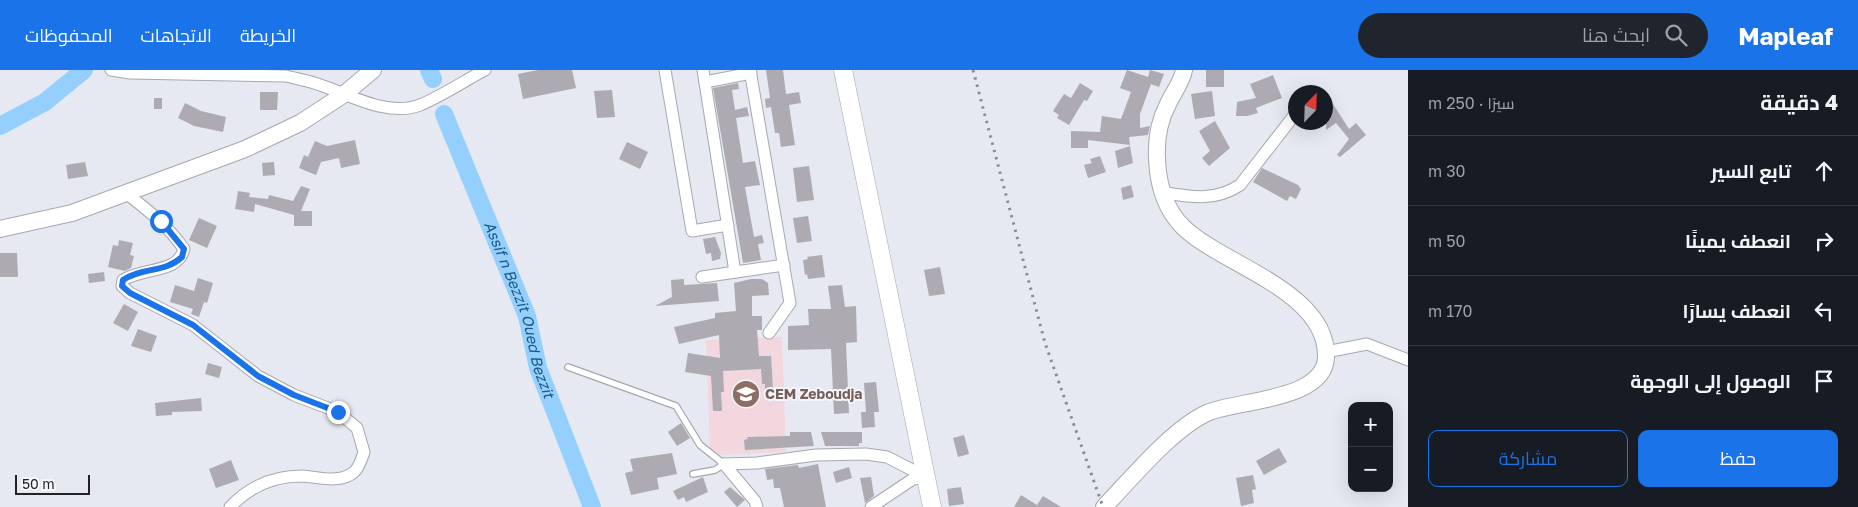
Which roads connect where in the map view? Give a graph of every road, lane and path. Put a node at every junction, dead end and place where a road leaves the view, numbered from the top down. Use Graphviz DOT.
graph roads {
  1 [pos="111,70"];
  2 [pos="373,70"];
  3 [pos="485,70"];
  4 [pos="665,70"];
  5 [pos="843,70"];
  6 [pos="1184,70"];
  7 [pos="751,72"];
  8 [pos="704,76"];
  9 [pos="343,95"];
  10 [pos="1288,123"];
  11 [pos="1161,192"];
  12 [pos="127,194"];
  13 [pos="728,225"];
  14 [pos="0,229"];
  15 [pos="784,265"];
  16 [pos="735,272"];
  17 [pos="702,277"];
  18 [pos="769,333"];
  19 [pos="1326,352"];
  20 [pos="1408,360"];
  21 [pos="568,367"];
  22 [pos="724,464"];
  23 [pos="693,474"];
  24 [pos="926,478"];
  25 [pos="230,507"];
  26 [pos="757,507"];
  27 [pos="871,507"];
  28 [pos="932,507"];
  29 [pos="1104,507"];
  1 -- 9 [label="street"];
  2 -- 9 [label="main road"];
  3 -- 9 [label="street"];
  4 -- 13 [label="street"];
  5 -- 24 [label="main road"];
  6 -- 11 [label="main road"];
  7 -- 8 [label="street"];
  7 -- 15 [label="street"];
  8 -- 13 [label="street"];
  9 -- 12 [label="main road"];
  10 -- 11 [label="street"];
  11 -- 19 [label="main road"];
  12 -- 14 [label="main road"];
  12 -- 25 [label="street"];
  13 -- 16 [label="street"];
  15 -- 16 [label="street"];
  15 -- 18 [label="street"];
  16 -- 17 [label="street"];
  19 -- 20 [label="street"];
  19 -- 29 [label="main road"];
  21 -- 22 [label="lane"];
  22 -- 23 [label="lane"];
  22 -- 24 [label="street"];
  22 -- 26 [label="street"];
  24 -- 27 [label="street"];
  24 -- 28 [label="main road"];
}
